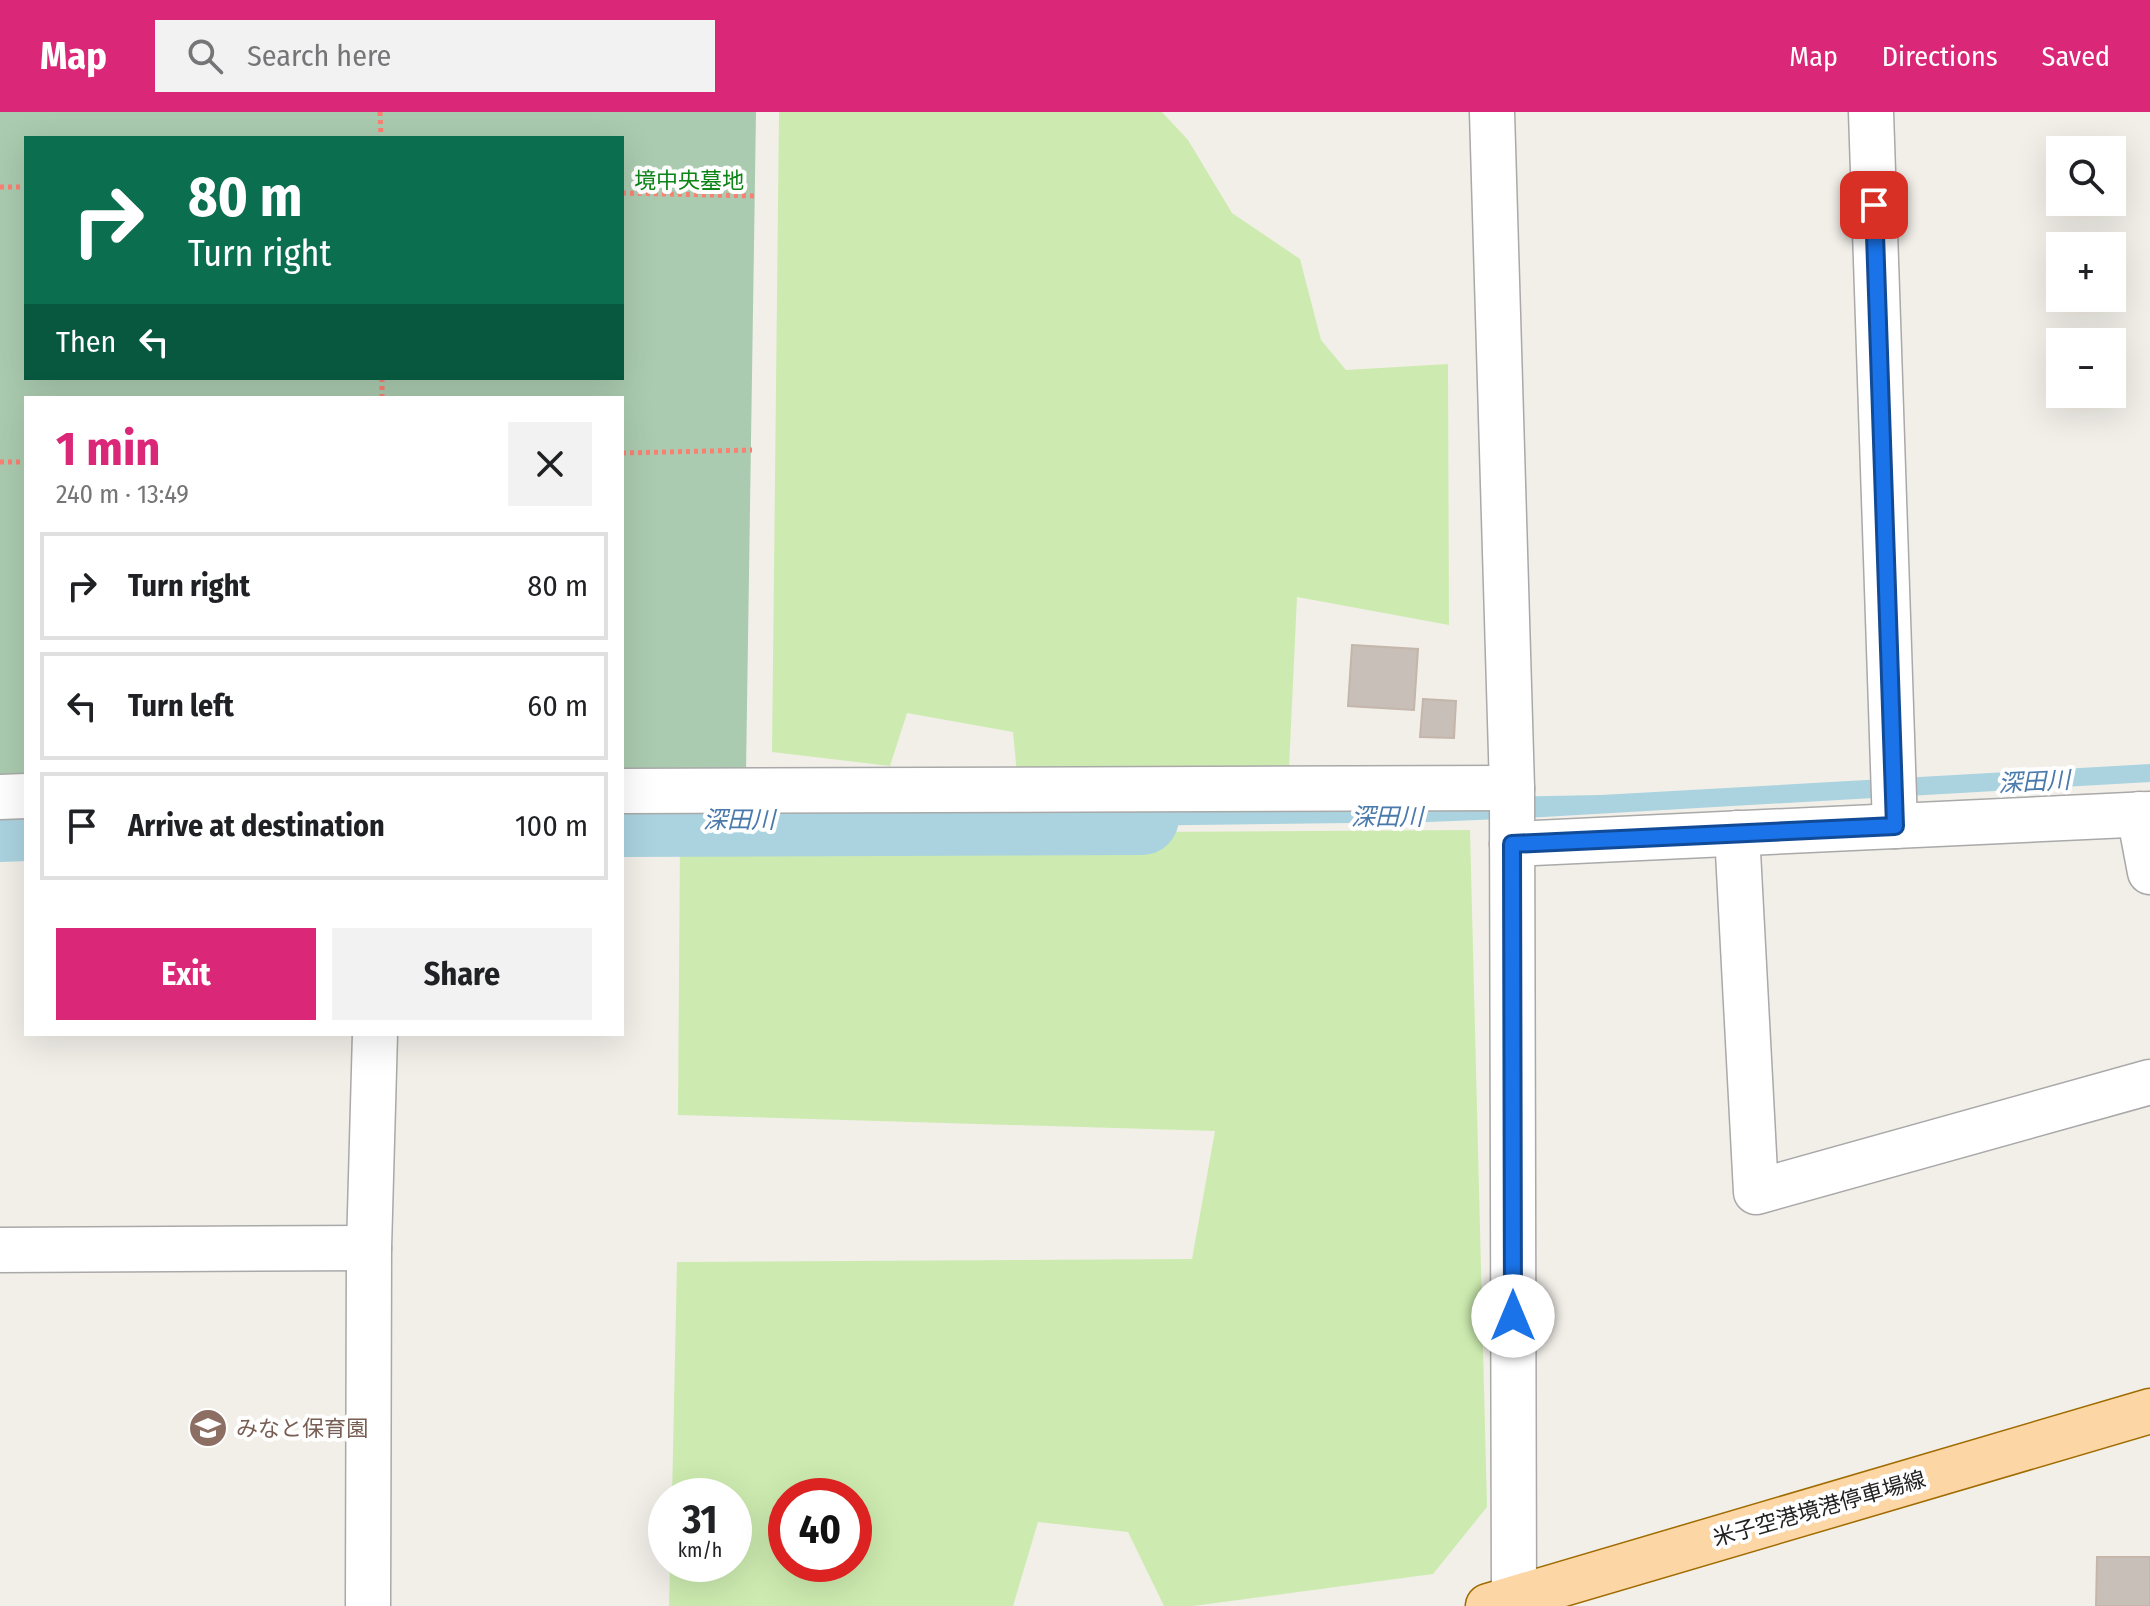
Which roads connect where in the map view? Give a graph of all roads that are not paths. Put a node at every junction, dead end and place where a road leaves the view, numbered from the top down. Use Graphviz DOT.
graph roads {
  1 [pos="1492,112"];
  2 [pos="1871,112"];
  3 [pos="1512,788"];
  4 [pos="624,791"];
  5 [pos="24,796"];
  6 [pos="0,797"];
  7 [pos="2145,814"];
  8 [pos="1895,826"];
  9 [pos="1737,833"];
  10 [pos="1512,844"];
  11 [pos="2150,872"];
  12 [pos="375,1036"];
  13 [pos="2150,1082"];
  14 [pos="369,1248"];
  15 [pos="0,1250"];
  16 [pos="2150,1411"];
  17 [pos="1505,1603"];
  18 [pos="368,1606"];
  1 -- 3 [label="street"];
  2 -- 8 [label="street"];
  3 -- 4 [label="street"];
  3 -- 10 [label="street"];
  5 -- 6 [label="street"];
  7 -- 8 [label="street"];
  7 -- 11 [label="street"];
  8 -- 9 [label="street"];
  9 -- 10 [label="street"];
  9 -- 13 [label="street"];
  10 -- 17 [label="street"];
  12 -- 14 [label="street"];
  14 -- 15 [label="street"];
  14 -- 18 [label="street"];
  16 -- 17 [label="main road, 米子空港境港停車場線"];
}
